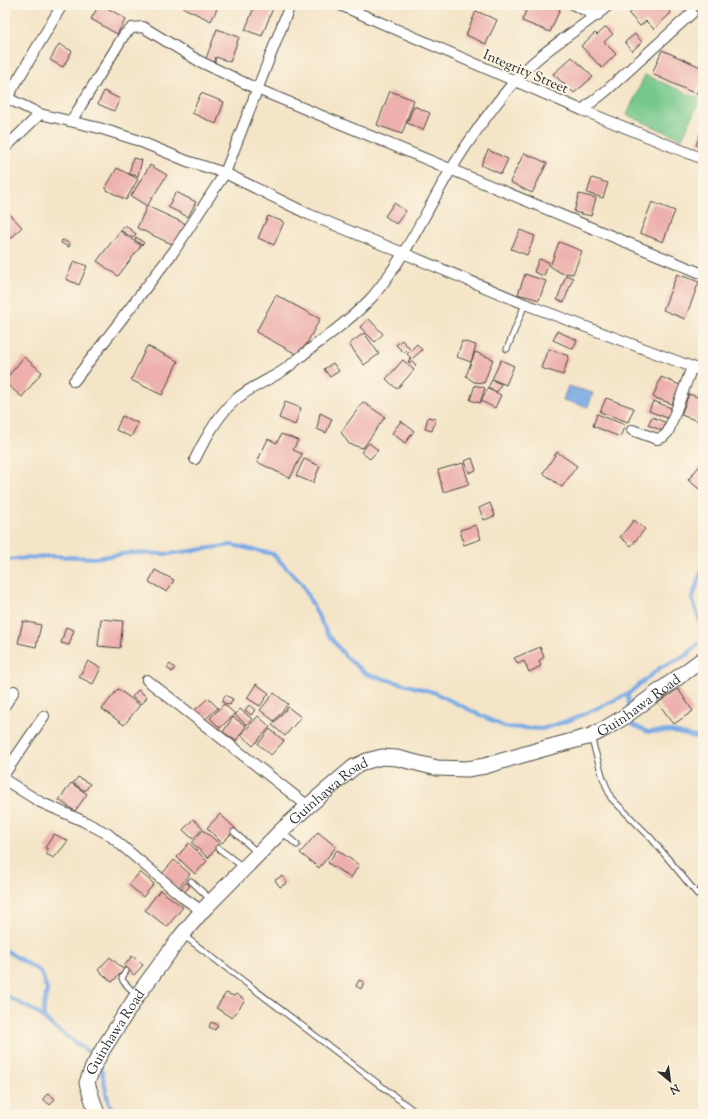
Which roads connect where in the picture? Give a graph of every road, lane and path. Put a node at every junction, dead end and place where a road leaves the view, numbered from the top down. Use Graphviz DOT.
graph roads {
  1 [pos="62,5"];
  2 [pos="290,5"];
  3 [pos="340,5"];
  4 [pos="574,5"];
  5 [pos="609,5"];
  6 [pos="692,14"];
  7 [pos="597,16"];
  8 [pos="515,81"];
  9 [pos="257,89"];
  10 [pos="6,98"];
  11 [pos="582,110"];
  12 [pos="40,114"];
  13 [pos="72,120"];
  14 [pos="5,148"];
  15 [pos="703,159"];
  16 [pos="450,170"];
  17 [pos="225,173"];
  18 [pos="403,253"];
  19 [pos="703,274"];
  20 [pos="525,304"];
  21 [pos="507,348"];
  22 [pos="700,369"];
  23 [pos="74,381"];
  24 [pos="632,430"];
  25 [pos="195,458"];
  26 [pos="703,659"];
  27 [pos="147,680"];
  28 [pos="14,691"];
  29 [pos="5,705"];
  30 [pos="44,716"];
  31 [pos="590,736"];
  32 [pos="5,773"];
  33 [pos="5,780"];
  34 [pos="308,806"];
  35 [pos="234,832"];
  36 [pos="281,832"];
  37 [pos="297,845"];
  38 [pos="218,848"];
  39 [pos="258,854"];
  40 [pos="244,868"];
  41 [pos="191,881"];
  42 [pos="703,901"];
  43 [pos="207,906"];
  44 [pos="182,935"];
  45 [pos="126,971"];
  46 [pos="137,996"];
  47 [pos="97,1114"];
  48 [pos="418,1114"];
  1 -- 10 [label="street"];
  2 -- 9 [label="street"];
  3 -- 8 [label="street, Integrity Street"];
  4 -- 7 [label="street"];
  5 -- 7 [label="street"];
  6 -- 11 [label="street"];
  7 -- 8 [label="street"];
  8 -- 11 [label="street, Integrity Street"];
  8 -- 16 [label="street"];
  9 -- 13 [label="street"];
  9 -- 16 [label="street"];
  9 -- 17 [label="street"];
  10 -- 12 [label="street"];
  11 -- 15 [label="street, Integrity Street"];
  12 -- 13 [label="street"];
  12 -- 14 [label="street"];
  13 -- 17 [label="street"];
  16 -- 18 [label="street"];
  16 -- 19 [label="street"];
  17 -- 18 [label="street"];
  17 -- 23 [label="street"];
  18 -- 20 [label="street"];
  18 -- 25 [label="street"];
  20 -- 21 [label="lane"];
  20 -- 22 [label="street"];
  22 -- 24 [label="street"];
  26 -- 31 [label="street, Guinhawa Road"];
  27 -- 34 [label="street"];
  28 -- 29 [label="street"];
  30 -- 32 [label="street"];
  31 -- 34 [label="street, Guinhawa Road"];
  31 -- 42 [label="lane"];
  33 -- 43 [label="street"];
  34 -- 36 [label="street, Guinhawa Road"];
  35 -- 39 [label="lane"];
  36 -- 37 [label="lane"];
  36 -- 39 [label="street, Guinhawa Road"];
  38 -- 40 [label="lane"];
  39 -- 40 [label="street, Guinhawa Road"];
  40 -- 43 [label="street, Guinhawa Road"];
  41 -- 43 [label="lane"];
  43 -- 44 [label="street, Guinhawa Road"];
  44 -- 46 [label="street, Guinhawa Road"];
  44 -- 48 [label="lane"];
  45 -- 46 [label="lane"];
  46 -- 47 [label="street, Guinhawa Road"];
}
